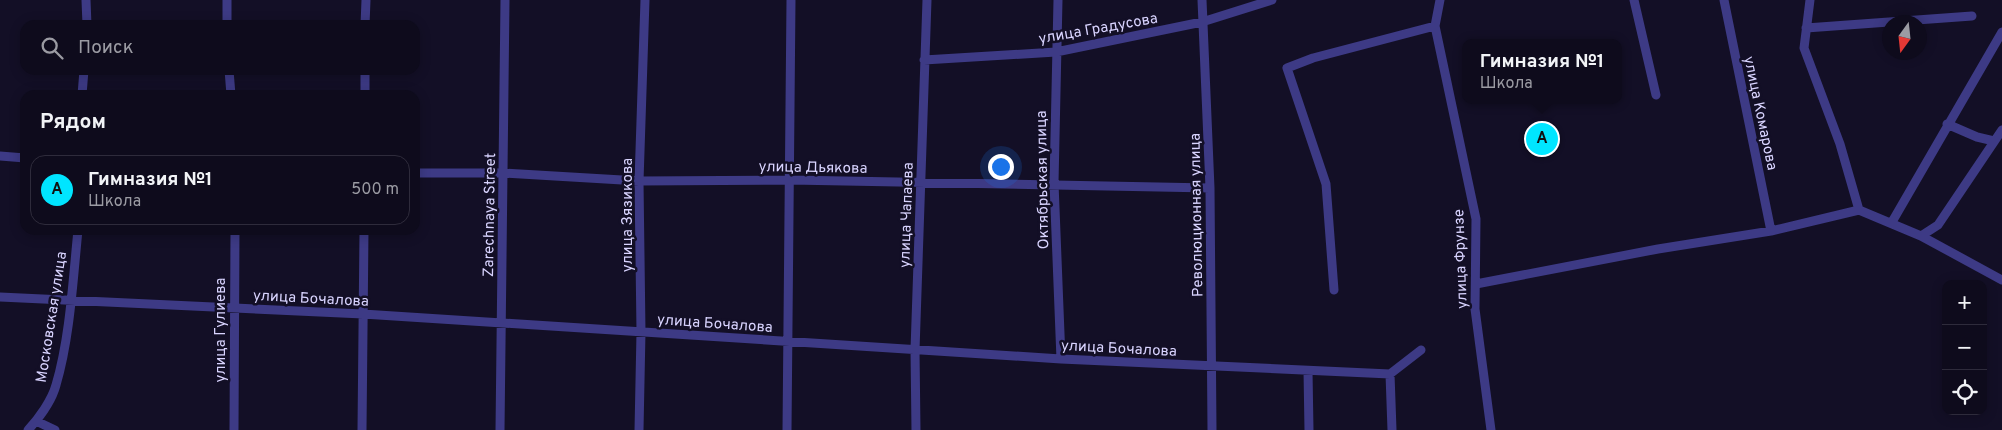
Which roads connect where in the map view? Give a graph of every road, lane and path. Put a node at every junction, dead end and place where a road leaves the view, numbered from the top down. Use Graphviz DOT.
graph roads {
  1 [pos="86,0"];
  2 [pos="226,0"];
  3 [pos="366,0"];
  4 [pos="505,0"];
  5 [pos="645,0"];
  6 [pos="791,0"];
  7 [pos="927,0"];
  8 [pos="1058,0"];
  9 [pos="1202,0"];
  10 [pos="1272,0"];
  11 [pos="1440,0"];
  12 [pos="1634,0"];
  13 [pos="1724,0"];
  14 [pos="1810,0"];
  15 [pos="1972,16"];
  16 [pos="86,20"];
  17 [pos="227,20"];
  18 [pos="365,20"];
  19 [pos="1202,22"];
  20 [pos="1435,26"];
  21 [pos="1806,28"];
  22 [pos="2002,32"];
  23 [pos="1056,52"];
  24 [pos="924,60"];
  25 [pos="84,75"];
  26 [pos="229,75"];
  27 [pos="365,75"];
  28 [pos="82,90"];
  29 [pos="231,90"];
  30 [pos="365,90"];
  31 [pos="1656,95"];
  32 [pos="1947,124"];
  33 [pos="2002,130"];
  34 [pos="1994,141"];
  35 [pos="0,156"];
  36 [pos="20,158"];
  37 [pos="420,173"];
  38 [pos="503,173"];
  39 [pos="791,180"];
  40 [pos="639,181"];
  41 [pos="921,182"];
  42 [pos="1054,183"];
  43 [pos="1210,188"];
  44 [pos="1859,210"];
  45 [pos="1892,222"];
  46 [pos="1771,231"];
  47 [pos="78,235"];
  48 [pos="235,235"];
  49 [pos="364,235"];
  50 [pos="1921,236"];
  51 [pos="2002,280"];
  52 [pos="1476,284"];
  53 [pos="1334,290"];
  54 [pos="0,297"];
  55 [pos="71,300"];
  56 [pos="234,308"];
  57 [pos="362,314"];
  58 [pos="501,324"];
  59 [pos="641,332"];
  60 [pos="789,341"];
  61 [pos="916,350"];
  62 [pos="1421,350"];
  63 [pos="1061,359"];
  64 [pos="1212,366"];
  65 [pos="1308,371"];
  66 [pos="1390,374"];
  67 [pos="36,421"];
  68 [pos="28,430"];
  69 [pos="55,430"];
  70 [pos="234,430"];
  71 [pos="362,430"];
  72 [pos="500,430"];
  73 [pos="639,430"];
  74 [pos="787,430"];
  75 [pos="916,430"];
  76 [pos="1212,430"];
  77 [pos="1309,430"];
  78 [pos="1392,430"];
  79 [pos="1491,430"];
  1 -- 16 [label="street"];
  2 -- 17 [label="street"];
  3 -- 18 [label="street"];
  4 -- 38 [label="street, Zarechnaya Street"];
  5 -- 40 [label="street, улица Зязикова"];
  6 -- 39 [label="street"];
  7 -- 24 [label="street, улица Чапаева"];
  8 -- 23 [label="street, Октябрьская улица"];
  9 -- 19 [label="street, Революционная улица"];
  10 -- 19 [label="street, улица Градусова"];
  11 -- 20 [label="street, улица Фрунзе"];
  12 -- 31 [label="street"];
  13 -- 46 [label="street, улица Комарова"];
  14 -- 21 [label="street"];
  15 -- 21 [label="street"];
  19 -- 23 [label="street, улица Градусова"];
  19 -- 43 [label="street, Революционная улица"];
  20 -- 52 [label="street, улица Фрунзе"];
  20 -- 53 [label="street"];
  21 -- 44 [label="street"];
  22 -- 32 [label="street"];
  23 -- 24 [label="street, улица Градусова"];
  23 -- 42 [label="street, Октябрьская улица"];
  24 -- 41 [label="street, улица Чапаева"];
  25 -- 28 [label="street"];
  26 -- 29 [label="street"];
  27 -- 30 [label="street"];
  32 -- 34 [label="street"];
  32 -- 45 [label="street"];
  33 -- 34 [label="street"];
  34 -- 50 [label="street"];
  35 -- 36 [label="street"];
  37 -- 38 [label="street, улица Дьякова"];
  38 -- 40 [label="street, улица Дьякова"];
  38 -- 58 [label="street, Zarechnaya Street"];
  39 -- 40 [label="street, улица Дьякова"];
  39 -- 41 [label="street, улица Дьякова"];
  39 -- 60 [label="street"];
  40 -- 59 [label="street, улица Зязикова"];
  41 -- 42 [label="street, улица Дьякова"];
  41 -- 61 [label="street, улица Чапаева"];
  42 -- 43 [label="street, улица Дьякова"];
  42 -- 63 [label="street, Октябрьская улица"];
  43 -- 64 [label="street, Революционная улица"];
  44 -- 45 [label="street"];
  44 -- 46 [label="street"];
  45 -- 50 [label="street"];
  46 -- 52 [label="street"];
  47 -- 55 [label="street, Московская улица"];
  48 -- 56 [label="street, улица Гулиева"];
  49 -- 57 [label="street"];
  50 -- 51 [label="street"];
  52 -- 79 [label="street, улица Фрунзе"];
  54 -- 55 [label="street, улица Бочалова"];
  55 -- 56 [label="street, улица Бочалова"];
  55 -- 67 [label="street, Московская улица"];
  56 -- 57 [label="street, улица Бочалова"];
  56 -- 70 [label="street, улица Гулиева"];
  57 -- 58 [label="street, улица Бочалова"];
  57 -- 71 [label="street"];
  58 -- 59 [label="street, улица Бочалова"];
  58 -- 72 [label="street, Zarechnaya Street"];
  59 -- 60 [label="street, улица Бочалова"];
  59 -- 73 [label="street, улица Зязикова"];
  60 -- 61 [label="street, улица Бочалова"];
  60 -- 74 [label="street"];
  61 -- 63 [label="street, улица Бочалова"];
  61 -- 75 [label="street, улица Чапаева"];
  62 -- 66 [label="street"];
  63 -- 64 [label="street, улица Бочалова"];
  64 -- 65 [label="street, улица Бочалова"];
  64 -- 76 [label="street, Революционная улица"];
  65 -- 66 [label="street, улица Бочалова"];
  65 -- 77 [label="street"];
  66 -- 78 [label="street"];
  67 -- 68 [label="street, Московская улица"];
  67 -- 69 [label="street"];
}
